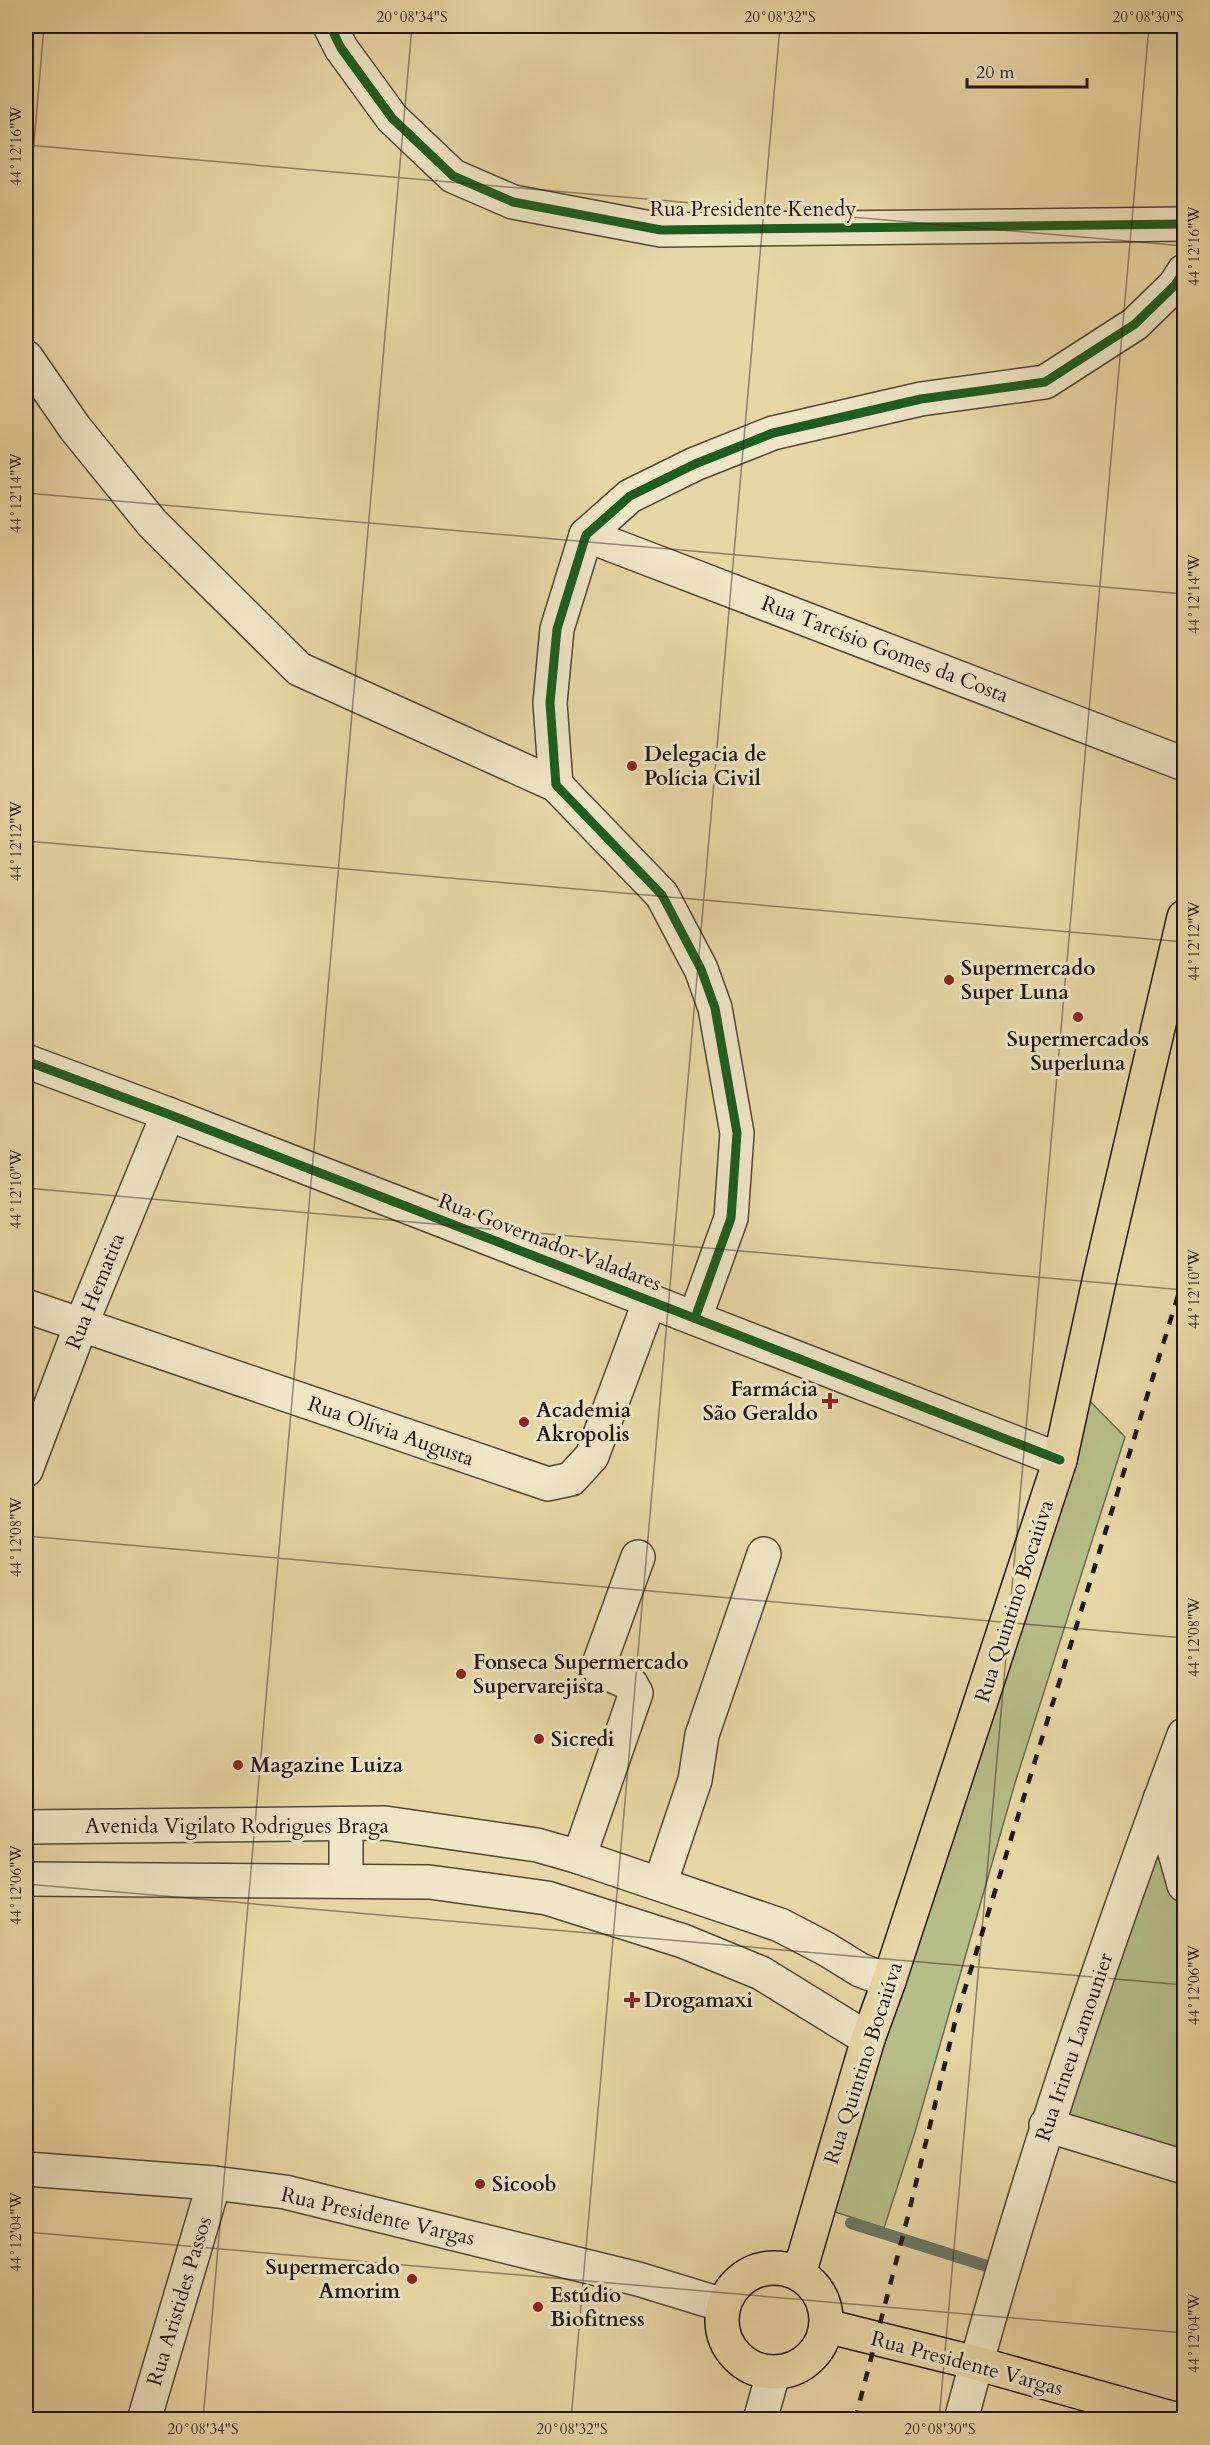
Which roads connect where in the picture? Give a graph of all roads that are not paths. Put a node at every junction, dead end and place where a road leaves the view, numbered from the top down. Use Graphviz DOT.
graph roads {
  1 [pos="330,26"];
  2 [pos="1185,224"];
  3 [pos="1185,271"];
  4 [pos="26,357"];
  5 [pos="586,535"];
  6 [pos="1185,764"];
  7 [pos="556,785"];
  8 [pos="1185,917"];
  9 [pos="26,1061"];
  10 [pos="168,1114"];
  11 [pos="650,1300"];
  12 [pos="26,1306"];
  13 [pos="695,1318"];
  14 [pos="81,1325"];
  15 [pos="1060,1460"];
  16 [pos="26,1470"];
  17 [pos="764,1554"];
  18 [pos="638,1557"];
  19 [pos="1185,1735"];
  20 [pos="1160,1799"];
  21 [pos="345,1824"];
  22 [pos="26,1827"];
  23 [pos="579,1857"];
  24 [pos="26,1879"];
  25 [pos="346,1881"];
  26 [pos="660,1884"];
  27 [pos="1185,1885"];
  28 [pos="889,1981"];
  29 [pos="868,2039"];
  30 [pos="1046,2125"];
  31 [pos="1185,2167"];
  32 [pos="26,2169"];
  33 [pos="214,2183"];
  34 [pos="799,2274"];
  35 [pos="723,2305"];
  36 [pos="826,2326"];
  37 [pos="976,2363"];
  38 [pos="773,2374"];
  39 [pos="1185,2414"];
  40 [pos="144,2420"];
  41 [pos="760,2420"];
  42 [pos="961,2420"];
  43 [pos="1178,2420"];
  44 [pos="1183,2420"];
  1 -- 2 [label="street, Rua Presidente Kenedy"];
  3 -- 5 [label="street"];
  4 -- 7 [label="street"];
  5 -- 6 [label="street, Rua Tarcísio Gomes da Costa"];
  5 -- 7 [label="street"];
  7 -- 13 [label="street"];
  8 -- 15 [label="main road, Rua Quintino Bocaiúva"];
  9 -- 10 [label="street, Rua Governador Valadares"];
  10 -- 11 [label="street, Rua Governador Valadares"];
  10 -- 14 [label="street, Rua Hematita"];
  11 -- 13 [label="street, Rua Governador Valadares"];
  11 -- 14 [label="street, Rua Olívia Augusta"];
  12 -- 14 [label="street, Rua Olívia Augusta"];
  13 -- 15 [label="street, Rua Governador Valadares"];
  14 -- 16 [label="street, Rua Hematita"];
  15 -- 28 [label="main road, Rua Quintino Bocaiúva"];
  17 -- 26 [label="street"];
  18 -- 23 [label="street"];
  19 -- 20 [label="street, Rua Irineu Lamounier"];
  20 -- 27 [label="street"];
  20 -- 30 [label="street, Rua Irineu Lamounier"];
  21 -- 22 [label="street, Avenida Vigilato Rodrigues Braga"];
  21 -- 23 [label="street, Avenida Vigilato Rodrigues Braga"];
  21 -- 25 [label="street"];
  23 -- 26 [label="street, Avenida Vigilato Rodrigues Braga"];
  24 -- 25 [label="street"];
  25 -- 29 [label="street"];
  26 -- 28 [label="street, Avenida Vigilato Rodrigues Braga"];
  28 -- 29 [label="main road, Rua Quintino Bocaiúva"];
  29 -- 34 [label="main road, Rua Quintino Bocaiúva"];
  30 -- 31 [label="street"];
  30 -- 37 [label="street, Rua Irineu Lamounier"];
  32 -- 33 [label="street, Rua Presidente Vargas"];
  33 -- 35 [label="street, Rua Presidente Vargas"];
  33 -- 40 [label="street, Rua Aristides Passos"];
  34 -- 35 [label="main road"];
  34 -- 36 [label="main road"];
  35 -- 38 [label="main road"];
  36 -- 37 [label="main road, Rua Presidente Vargas"];
  36 -- 38 [label="main road"];
  37 -- 42 [label="street, Rua Irineu Lamounier"];
  37 -- 43 [label="main road, Rua Presidente Vargas"];
  38 -- 41 [label="street"];
  39 -- 44 [label="street"];
}
